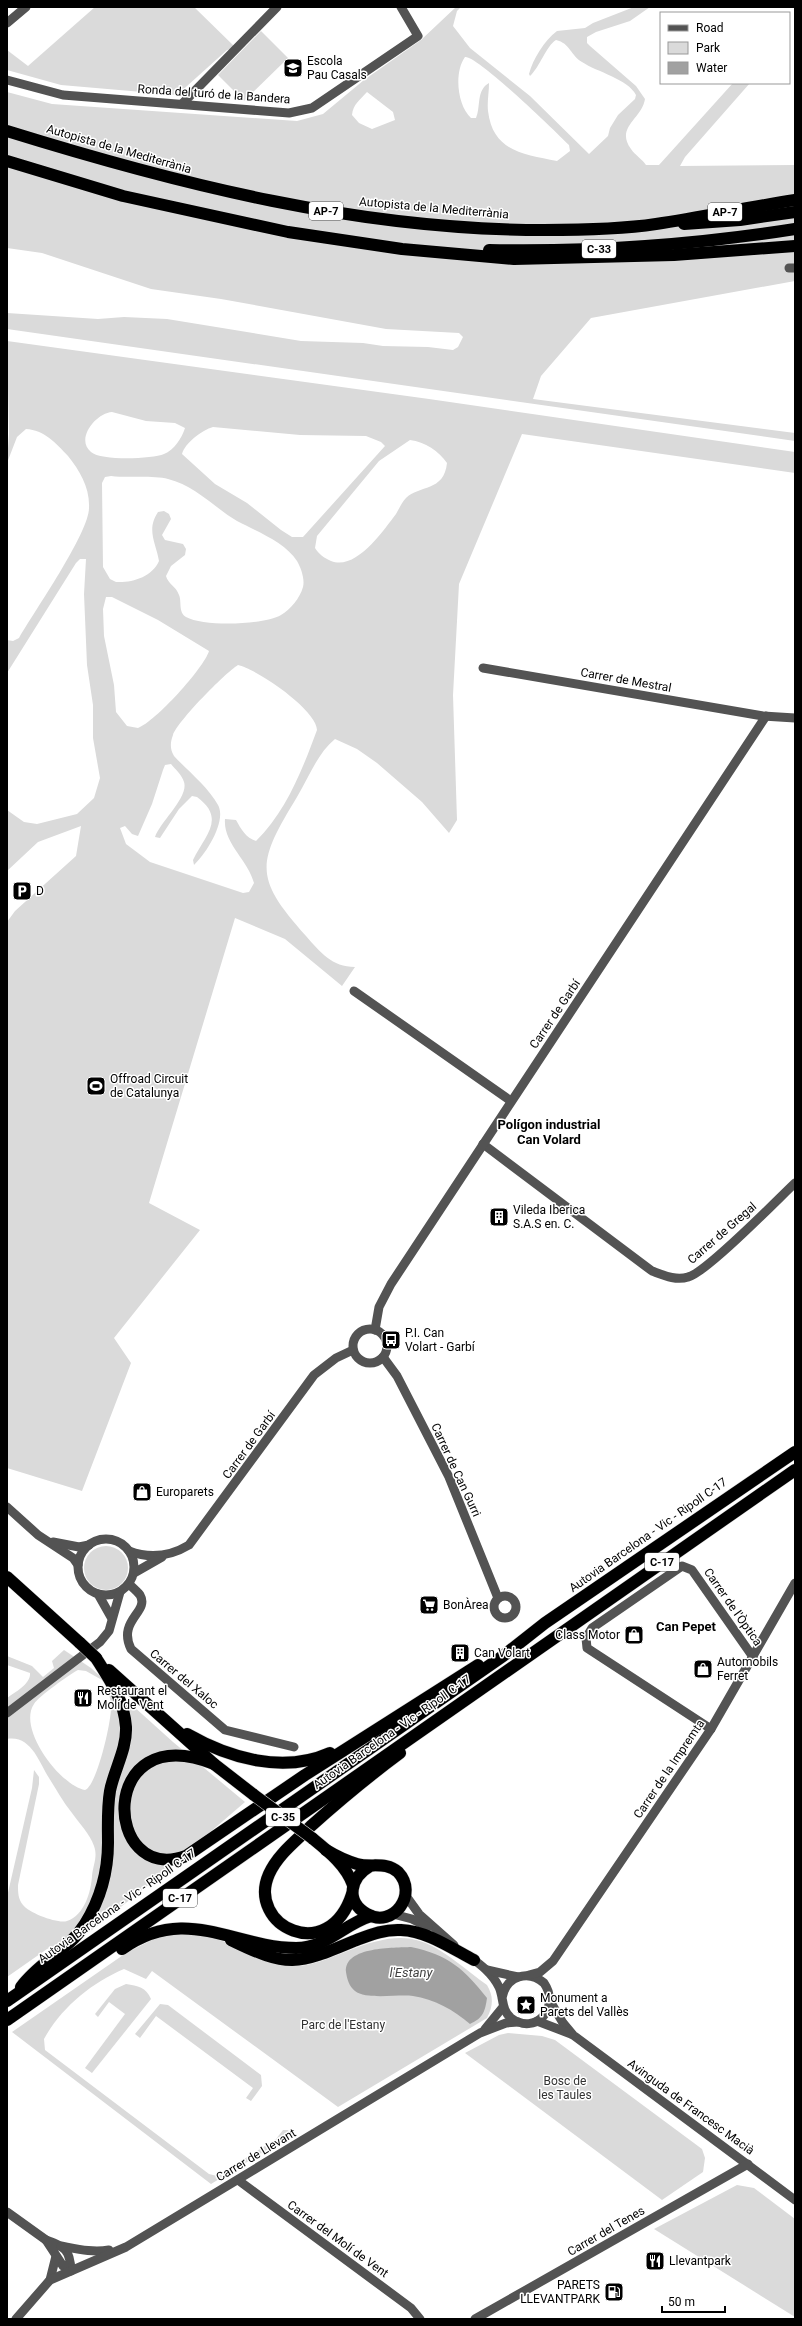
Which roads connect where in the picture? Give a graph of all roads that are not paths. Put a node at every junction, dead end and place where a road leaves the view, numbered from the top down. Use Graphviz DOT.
graph roads {
  1 [pos="26,7"];
  2 [pos="277,7"];
  3 [pos="401,7"];
  4 [pos="7,23"];
  5 [pos="7,80"];
  6 [pos="182,104"];
  7 [pos="7,131"];
  8 [pos="7,161"];
  9 [pos="795,200"];
  10 [pos="795,212"];
  11 [pos="654,224"];
  12 [pos="795,229"];
  13 [pos="795,246"];
  14 [pos="402,249"];
  15 [pos="483,668"];
  16 [pos="766,716"];
  17 [pos="795,718"];
  18 [pos="354,991"];
  19 [pos="511,1101"];
  20 [pos="483,1144"];
  21 [pos="795,1184"];
  22 [pos="375,1330"];
  23 [pos="353,1350"];
  24 [pos="383,1357"];
  25 [pos="795,1452"];
  26 [pos="795,1470"];
  27 [pos="7,1507"];
  28 [pos="50,1542"];
  29 [pos="89,1545"];
  30 [pos="129,1551"];
  31 [pos="166,1555"];
  32 [pos="78,1565"];
  33 [pos="134,1573"];
  34 [pos="7,1577"];
  35 [pos="795,1583"];
  36 [pos="129,1584"];
  37 [pos="120,1592"];
  38 [pos="98,1594"];
  39 [pos="498,1598"];
  40 [pos="111,1617"];
  41 [pos="503,1656"];
  42 [pos="753,1657"];
  43 [pos="96,1658"];
  44 [pos="509,1667"];
  45 [pos="7,1713"];
  46 [pos="163,1719"];
  47 [pos="711,1729"];
  48 [pos="353,1744"];
  49 [pos="294,1747"];
  50 [pos="214,1764"];
  51 [pos="326,1850"];
  52 [pos="370,1866"];
  53 [pos="353,1890"];
  54 [pos="406,1896"];
  55 [pos="393,1914"];
  56 [pos="371,1916"];
  57 [pos="435,1930"];
  58 [pos="218,1933"];
  59 [pos="474,1960"];
  60 [pos="553,1960"];
  61 [pos="487,1970"];
  62 [pos="529,1976"];
  63 [pos="518,1977"];
  64 [pos="548,1989"];
  65 [pos="11,1998"];
  66 [pos="550,2001"];
  67 [pos="503,2003"];
  68 [pos="10,2018"];
  69 [pos="537,2021"];
  70 [pos="518,2022"];
  71 [pos="480,2033"];
  72 [pos="573,2035"];
  73 [pos="748,2164"];
  74 [pos="238,2180"];
  75 [pos="795,2200"];
  76 [pos="7,2212"];
  77 [pos="46,2240"];
  78 [pos="60,2245"];
  79 [pos="126,2247"];
  80 [pos="56,2256"];
  81 [pos="71,2271"];
  82 [pos="50,2280"];
  83 [pos="16,2319"];
  84 [pos="420,2319"];
  85 [pos="475,2319"];
  1 -- 4 [label="street"];
  2 -- 6 [label="street"];
  3 -- 6 [label="street, Ronda del turó de la Bandera"];
  5 -- 6 [label="street, Ronda del turó de la Bandera"];
  7 -- 11 [label="highway, Autopista de la Mediterrània / AP-7"];
  8 -- 14 [label="highway, AP-7"];
  9 -- 11 [label="highway, Autopista de la Mediterrània / AP-7"];
  10 -- 11 [label="highway"];
  12 -- 14 [label="highway, C-33"];
  13 -- 14 [label="highway, AP-7"];
  15 -- 16 [label="street, Carrer de Mestral"];
  16 -- 17 [label="street"];
  16 -- 19 [label="street, Carrer de Garbí"];
  18 -- 19 [label="street"];
  19 -- 20 [label="street, Carrer de Garbí"];
  20 -- 21 [label="street, Carrer de Gregal"];
  20 -- 22 [label="street, Carrer de Garbí"];
  22 -- 23 [label="street"];
  22 -- 24 [label="street"];
  23 -- 24 [label="street"];
  23 -- 31 [label="street, Carrer de Garbí"];
  24 -- 39 [label="street, Carrer de Can Gurri"];
  25 -- 41 [label="highway, Autovia Barcelona - Vic - Ripoll C-17 / C-17"];
  26 -- 44 [label="highway, Autovia Barcelona - Vic - Ripoll C-17 / C-17"];
  27 -- 28 [label="street"];
  28 -- 29 [label="street"];
  28 -- 32 [label="street"];
  29 -- 30 [label="street"];
  29 -- 32 [label="street"];
  30 -- 31 [label="street, Carrer de Garbí"];
  30 -- 33 [label="street"];
  31 -- 33 [label="street, Carrer de Garbí"];
  32 -- 38 [label="street"];
  33 -- 36 [label="street"];
  34 -- 43 [label="highway, C-35, bridge"];
  35 -- 42 [label="street, Carrer de la Impremta"];
  36 -- 37 [label="street"];
  36 -- 49 [label="street, Carrer del Xaloc"];
  37 -- 38 [label="street"];
  37 -- 40 [label="street"];
  38 -- 40 [label="street"];
  40 -- 45 [label="street"];
  41 -- 48 [label="highway"];
  41 -- 65 [label="highway, Autovia Barcelona - Vic - Ripoll C-17 / C-17"];
  42 -- 47 [label="street, Carrer de la Impremta"];
  42 -- 47 [label="street, Carrer de l'Òptica"];
  43 -- 46 [label="highway, C-35"];
  43 -- 65 [label="highway"];
  44 -- 53 [label="highway"];
  44 -- 68 [label="highway, Autovia Barcelona - Vic - Ripoll C-17 / C-17"];
  46 -- 48 [label="highway"];
  46 -- 50 [label="highway, C-35"];
  47 -- 60 [label="street, Carrer de la Impremta"];
  48 -- 50 [label="highway"];
  50 -- 51 [label="highway, C-35, bridge"];
  51 -- 52 [label="highway, C-35"];
  51 -- 53 [label="highway, C-35"];
  52 -- 53 [label="highway"];
  52 -- 54 [label="highway, C-35"];
  53 -- 56 [label="highway, C-35"];
  54 -- 55 [label="highway"];
  54 -- 57 [label="street"];
  55 -- 56 [label="highway"];
  55 -- 57 [label="street"];
  56 -- 58 [label="highway"];
  57 -- 59 [label="street"];
  58 -- 59 [label="highway"];
  58 -- 68 [label="highway"];
  59 -- 61 [label="street"];
  60 -- 62 [label="street"];
  60 -- 64 [label="street"];
  61 -- 63 [label="street"];
  61 -- 67 [label="street"];
  62 -- 63 [label="street"];
  62 -- 64 [label="street"];
  63 -- 67 [label="street"];
  64 -- 66 [label="street"];
  66 -- 69 [label="street"];
  66 -- 72 [label="street"];
  67 -- 70 [label="street"];
  67 -- 71 [label="street"];
  69 -- 70 [label="street"];
  69 -- 72 [label="street"];
  70 -- 71 [label="street, Carrer de Llevant"];
  71 -- 74 [label="street, Carrer de Llevant"];
  72 -- 73 [label="street, Avinguda de Francesc Macià"];
  73 -- 75 [label="street, Avinguda de Francesc Macià"];
  73 -- 85 [label="street, Carrer del Tenes"];
  74 -- 79 [label="street, Carrer de Llevant"];
  74 -- 84 [label="street, Carrer del Molí de Vent"];
  76 -- 77 [label="street"];
  77 -- 78 [label="street"];
  77 -- 80 [label="street"];
  78 -- 79 [label="street"];
  78 -- 81 [label="street"];
  79 -- 81 [label="street, Carrer de Llevant"];
  80 -- 81 [label="street"];
  80 -- 82 [label="street"];
  81 -- 82 [label="street, Carrer de Llevant"];
  82 -- 83 [label="street, Carrer de Llevant"];
}
